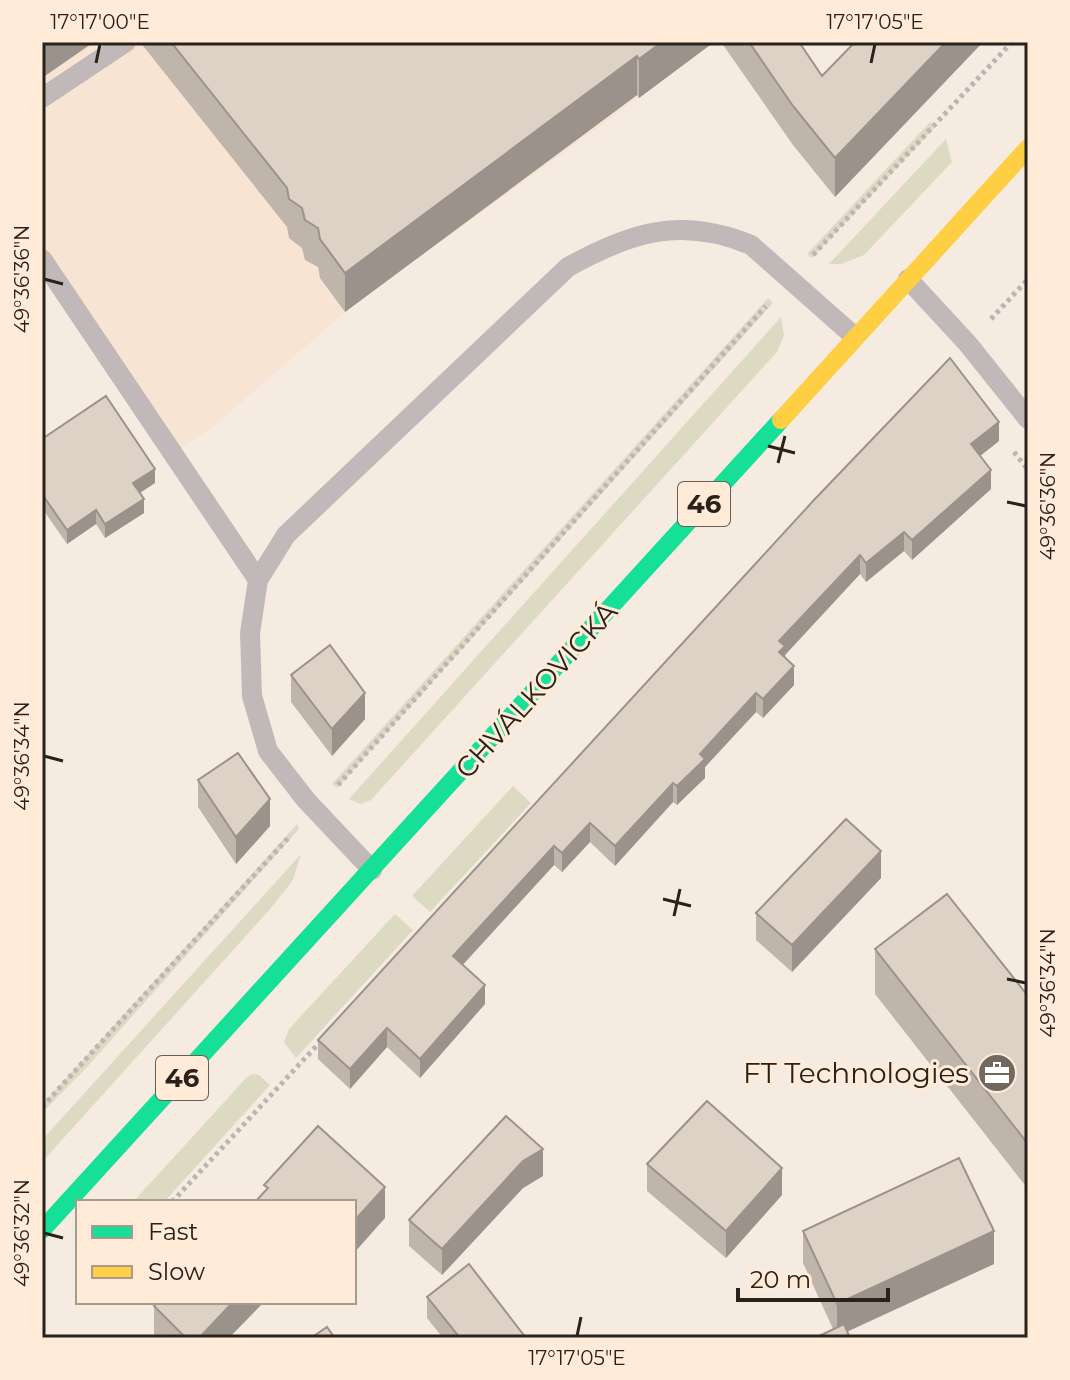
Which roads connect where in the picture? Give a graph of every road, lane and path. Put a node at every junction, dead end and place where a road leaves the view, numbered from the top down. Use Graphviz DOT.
graph roads {
  1 [pos="126,42"];
  2 [pos="1012,42"];
  3 [pos="42,98"];
  4 [pos="1028,148"];
  5 [pos="812,256"];
  6 [pos="42,259"];
  7 [pos="908,279"];
  8 [pos="1028,279"];
  9 [pos="771,301"];
  10 [pos="855,337"];
  11 [pos="968,344"];
  12 [pos="1028,419"];
  13 [pos="258,580"];
  14 [pos="336,787"];
  15 [pos="297,828"];
  16 [pos="372,870"];
  17 [pos="322,1040"];
  18 [pos="42,1107"];
  19 [pos="174,1200"];
  20 [pos="42,1230"];
  1 -- 3 [label="lane"];
  2 -- 5 [label="path"];
  4 -- 7 [label="main road, CHVÁLKOVICKÁ / 46"];
  6 -- 13 [label="lane"];
  7 -- 10 [label="main road, CHVÁLKOVICKÁ / 46"];
  7 -- 11 [label="lane"];
  8 -- 11 [label="path"];
  9 -- 14 [label="path"];
  10 -- 13 [label="lane"];
  10 -- 16 [label="main road, CHVÁLKOVICKÁ / 46"];
  11 -- 12 [label="lane"];
  13 -- 16 [label="lane"];
  15 -- 18 [label="path"];
  16 -- 20 [label="main road, CHVÁLKOVICKÁ / 46"];
  17 -- 19 [label="path"];
}
